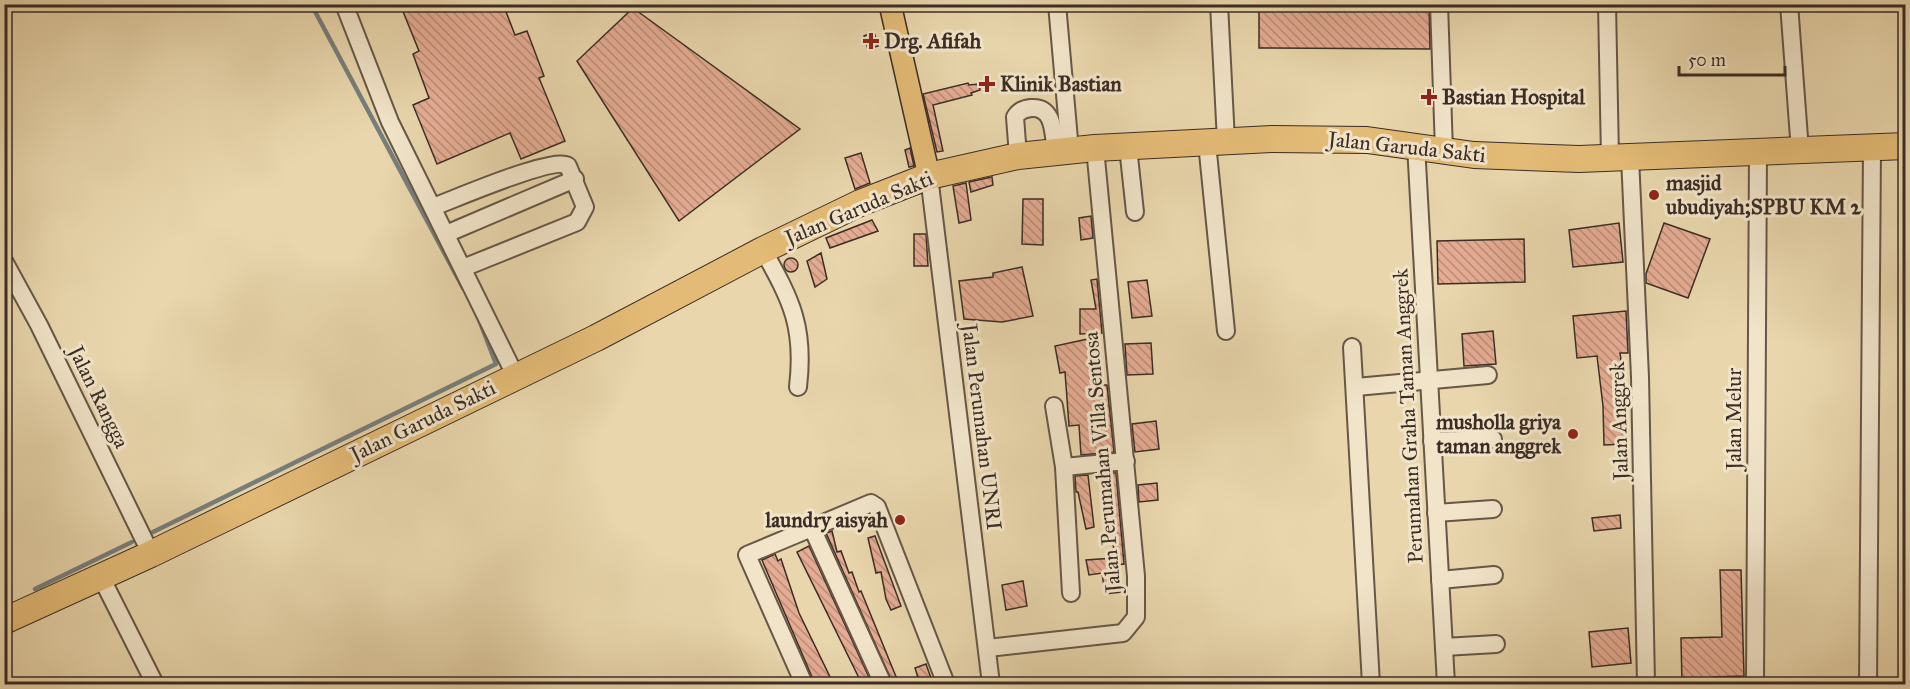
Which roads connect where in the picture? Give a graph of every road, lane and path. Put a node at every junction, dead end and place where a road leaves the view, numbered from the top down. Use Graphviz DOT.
graph roads {
  1 [pos="344,4"];
  2 [pos="890,4"];
  3 [pos="1057,4"];
  4 [pos="1219,4"];
  5 [pos="1439,4"];
  6 [pos="1607,4"];
  7 [pos="1789,4"];
  8 [pos="1217,142"];
  9 [pos="1416,145"];
  10 [pos="1905,146"];
  11 [pos="1128,147"];
  12 [pos="1872,147"];
  13 [pos="1074,151"];
  14 [pos="1443,151"];
  15 [pos="1800,151"];
  16 [pos="1758,153"];
  17 [pos="1018,156"];
  18 [pos="1620,158"];
  19 [pos="929,176"];
  20 [pos="575,179"];
  21 [pos="433,207"];
  22 [pos="1135,212"];
  23 [pos="446,234"];
  24 [pos="763,250"];
  25 [pos="4,261"];
  26 [pos="463,268"];
  27 [pos="1226,331"];
  28 [pos="1352,347"];
  29 [pos="515,375"];
  30 [pos="1488,375"];
  31 [pos="1428,381"];
  32 [pos="798,387"];
  33 [pos="1356,387"];
  34 [pos="1054,406"];
  35 [pos="1493,439"];
  36 [pos="1432,441"];
  37 [pos="1126,461"];
  38 [pos="1064,467"];
  39 [pos="1493,509"];
  40 [pos="1436,513"];
  41 [pos="812,528"];
  42 [pos="151,554"];
  43 [pos="1494,575"];
  44 [pos="101,577"];
  45 [pos="1440,580"];
  46 [pos="1071,593"];
  47 [pos="4,621"];
  48 [pos="1496,644"];
  49 [pos="1444,647"];
  50 [pos="988,648"];
  51 [pos="155,684"];
  52 [pos="804,684"];
  53 [pos="883,684"];
  54 [pos="946,684"];
  55 [pos="991,684"];
  56 [pos="1371,684"];
  57 [pos="1446,684"];
  58 [pos="1646,684"];
  59 [pos="1755,684"];
  60 [pos="1868,684"];
  1 -- 21 [label="street"];
  2 -- 19 [label="main road"];
  3 -- 13 [label="street"];
  4 -- 8 [label="street"];
  5 -- 14 [label="street"];
  6 -- 18 [label="street, Jalan Anggrek"];
  7 -- 15 [label="street"];
  8 -- 9 [label="highway, Jalan Garuda Sakti"];
  8 -- 11 [label="highway, Jalan Garuda Sakti"];
  8 -- 27 [label="street"];
  9 -- 14 [label="highway, Jalan Garuda Sakti"];
  9 -- 31 [label="street, Perumahan Graha Taman Anggrek"];
  10 -- 12 [label="highway, Jalan Garuda Sakti"];
  11 -- 13 [label="highway, Jalan Garuda Sakti"];
  11 -- 22 [label="street"];
  12 -- 15 [label="highway, Jalan Garuda Sakti"];
  12 -- 60 [label="street"];
  13 -- 17 [label="highway, Jalan Garuda Sakti"];
  13 -- 17 [label="street"];
  13 -- 37 [label="street, Jalan Perumahan Villa Sentosa"];
  14 -- 18 [label="highway, Jalan Garuda Sakti"];
  15 -- 16 [label="highway, Jalan Garuda Sakti"];
  16 -- 18 [label="highway, Jalan Garuda Sakti"];
  16 -- 59 [label="street, Jalan Melur"];
  17 -- 19 [label="highway, Jalan Garuda Sakti"];
  18 -- 58 [label="street, Jalan Anggrek"];
  19 -- 24 [label="highway, Jalan Garuda Sakti"];
  19 -- 50 [label="street, Jalan Perumahan UNRI"];
  20 -- 21 [label="street"];
  20 -- 23 [label="street"];
  20 -- 26 [label="street"];
  21 -- 23 [label="street"];
  23 -- 26 [label="street"];
  24 -- 29 [label="highway, Jalan Garuda Sakti"];
  24 -- 32 [label="street"];
  25 -- 42 [label="street, Jalan Rangga"];
  26 -- 29 [label="street"];
  28 -- 33 [label="street"];
  29 -- 42 [label="highway, Jalan Garuda Sakti"];
  30 -- 31 [label="street"];
  31 -- 33 [label="street"];
  31 -- 36 [label="street, Perumahan Graha Taman Anggrek"];
  33 -- 56 [label="street"];
  34 -- 38 [label="street"];
  35 -- 36 [label="street"];
  36 -- 40 [label="street, Perumahan Graha Taman Anggrek"];
  37 -- 38 [label="street"];
  37 -- 50 [label="street, Jalan Perumahan Villa Sentosa"];
  38 -- 46 [label="street"];
  39 -- 40 [label="street"];
  40 -- 45 [label="street, Perumahan Graha Taman Anggrek"];
  41 -- 52 [label="street"];
  41 -- 53 [label="street"];
  41 -- 54 [label="street"];
  42 -- 44 [label="highway, Jalan Garuda Sakti"];
  43 -- 45 [label="street"];
  44 -- 47 [label="highway, Jalan Garuda Sakti"];
  44 -- 51 [label="street"];
  45 -- 49 [label="street, Perumahan Graha Taman Anggrek"];
  48 -- 49 [label="street"];
  49 -- 57 [label="street, Perumahan Graha Taman Anggrek"];
  50 -- 55 [label="street, Jalan Perumahan UNRI"];
}
